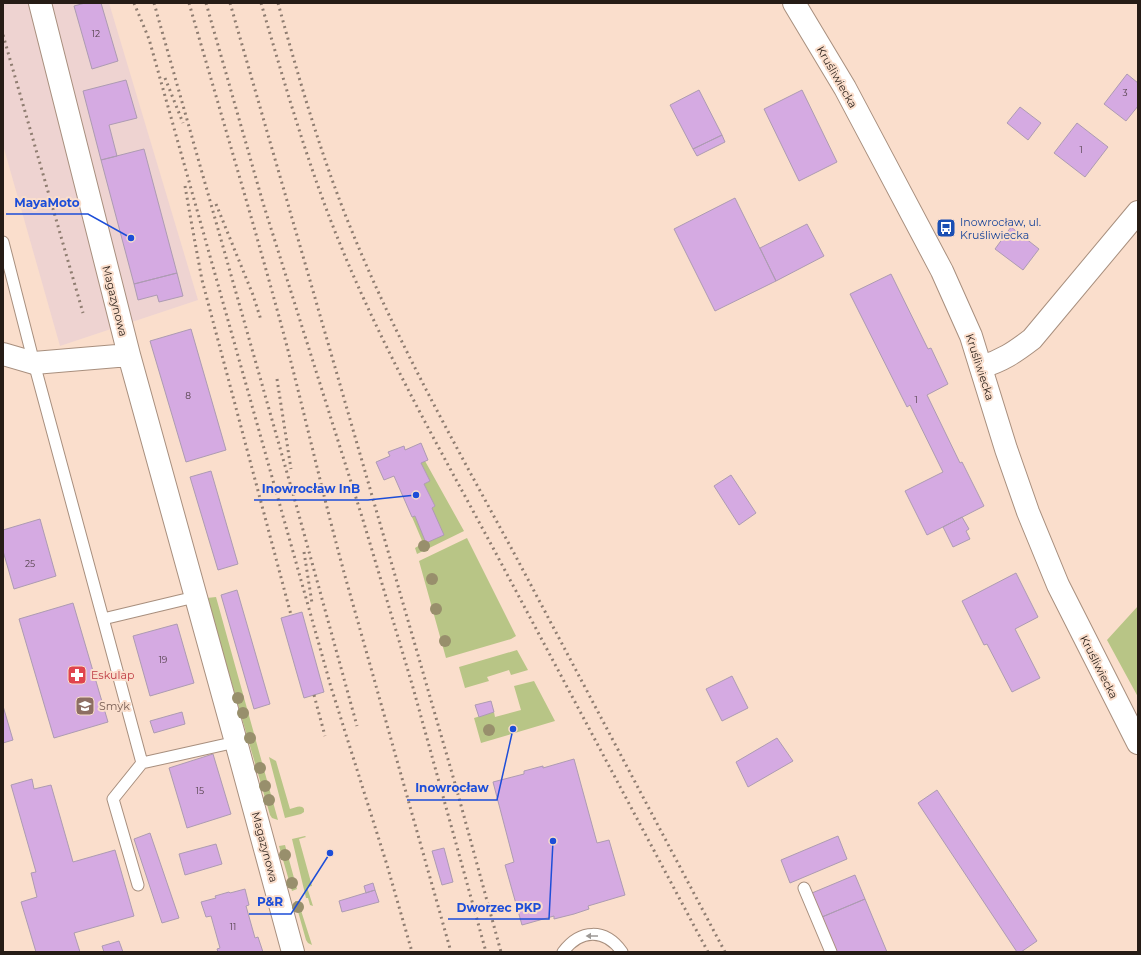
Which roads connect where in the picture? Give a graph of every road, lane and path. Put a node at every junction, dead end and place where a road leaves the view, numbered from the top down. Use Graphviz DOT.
graph roads {
  1 [pos="40,3"];
  2 [pos="794,3"];
  3 [pos="1138,212"];
  4 [pos="3,242"];
  5 [pos="3,354"];
  6 [pos="129,355"];
  7 [pos="34,363"];
  8 [pos="981,367"];
  9 [pos="195,597"];
  10 [pos="103,619"];
  11 [pos="236,742"];
  12 [pos="1138,743"];
  13 [pos="142,763"];
  14 [pos="138,885"];
  15 [pos="804,888"];
  16 [pos="293,952"];
  17 [pos="563,952"];
  18 [pos="622,952"];
  19 [pos="831,952"];
  1 -- 6 [label="street, Magazynowa"];
  2 -- 8 [label="street, Kruśliwiecka"];
  3 -- 8 [label="street"];
  4 -- 7 [label="lane"];
  5 -- 7 [label="street"];
  6 -- 7 [label="street"];
  6 -- 9 [label="street, Magazynowa"];
  7 -- 10 [label="lane"];
  8 -- 12 [label="street, Kruśliwiecka"];
  9 -- 10 [label="lane"];
  9 -- 11 [label="street, Magazynowa"];
  10 -- 13 [label="lane"];
  11 -- 13 [label="lane"];
  11 -- 16 [label="street, Magazynowa"];
  13 -- 14 [label="lane"];
  15 -- 19 [label="lane"];
  18 -- 17 [label="lane, one-way"];
}
